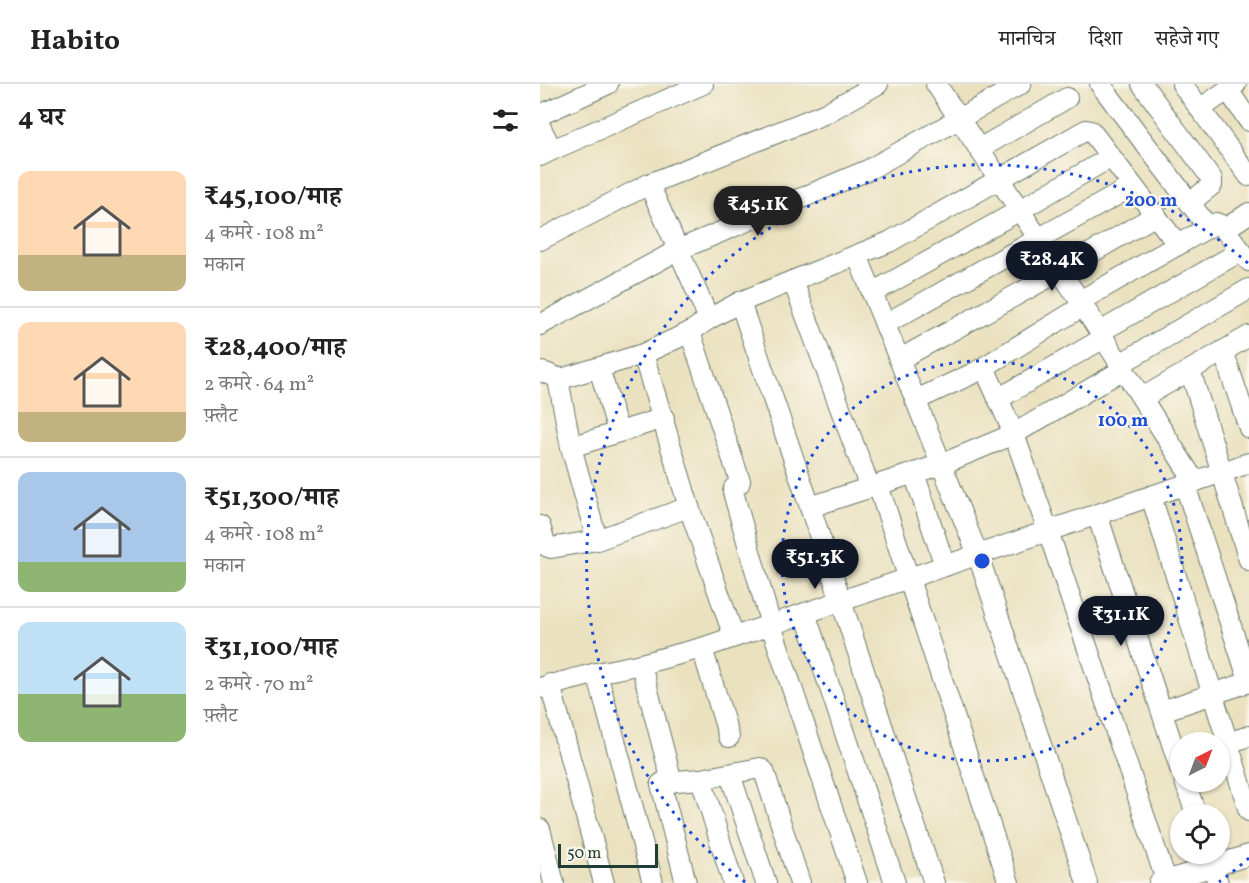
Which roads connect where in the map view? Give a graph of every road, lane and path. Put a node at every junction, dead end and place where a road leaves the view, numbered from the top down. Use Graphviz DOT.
graph roads {
  1 [pos="608,84"];
  2 [pos="703,84"];
  3 [pos="878,84"];
  4 [pos="1021,84"];
  5 [pos="1100,84"];
  6 [pos="1142,84"];
  7 [pos="1182,84"];
  8 [pos="941,86"];
  9 [pos="1232,87"];
  10 [pos="1067,98"];
  11 [pos="1200,109"];
  12 [pos="540,114"];
  13 [pos="959,118"];
  14 [pos="1249,120"];
  15 [pos="540,126"];
  16 [pos="979,149"];
  17 [pos="546,153"];
  18 [pos="1111,157"];
  19 [pos="1249,176"];
  20 [pos="999,179"];
  21 [pos="649,184"];
  22 [pos="1133,186"];
  23 [pos="1191,202"];
  24 [pos="1020,210"];
  25 [pos="1249,213"];
  26 [pos="1156,215"];
  27 [pos="1217,228"];
  28 [pos="1039,239"];
  29 [pos="540,240"];
  30 [pos="1178,244"];
  31 [pos="678,250"];
  32 [pos="857,255"];
  33 [pos="1247,257"];
  34 [pos="1060,271"];
  35 [pos="793,281"];
  36 [pos="1249,289"];
  37 [pos="872,293"];
  38 [pos="740,302"];
  39 [pos="1082,303"];
  40 [pos="709,319"];
  41 [pos="885,324"];
  42 [pos="540,325"];
  43 [pos="690,332"];
  44 [pos="1102,335"];
  45 [pos="1249,336"];
  46 [pos="1223,351"];
  47 [pos="644,354"];
  48 [pos="900,359"];
  49 [pos="984,367"];
  50 [pos="1122,367"];
  51 [pos="599,368"];
  52 [pos="1190,370"];
  53 [pos="549,375"];
  54 [pos="1142,398"];
  55 [pos="998,399"];
  56 [pos="916,400"];
  57 [pos="664,418"];
  58 [pos="1249,428"];
  59 [pos="618,431"];
  60 [pos="1014,435"];
  61 [pos="571,447"];
  62 [pos="1249,463"];
  63 [pos="942,464"];
  64 [pos="1222,472"];
  65 [pos="914,473"];
  66 [pos="1190,483"];
  67 [pos="874,486"];
  68 [pos="1151,496"];
  69 [pos="690,507"];
  70 [pos="810,507"];
  71 [pos="1097,514"];
  72 [pos="540,526"];
  73 [pos="1048,531"];
  74 [pos="597,540"];
  75 [pos="978,555"];
  76 [pos="1249,560"];
  77 [pos="945,566"];
  78 [pos="909,578"];
  79 [pos="841,601"];
  80 [pos="805,613"];
  81 [pos="771,625"];
  82 [pos="734,637"];
  83 [pos="702,648"];
  84 [pos="641,664"];
  85 [pos="597,673"];
  86 [pos="1249,682"];
  87 [pos="545,686"];
  88 [pos="1213,694"];
  89 [pos="1162,711"];
  90 [pos="1225,732"];
  91 [pos="1170,736"];
  92 [pos="1249,736"];
  93 [pos="729,737"];
  94 [pos="1230,741"];
  95 [pos="1230,749"];
  96 [pos="730,774"];
  97 [pos="701,779"];
  98 [pos="672,782"];
  99 [pos="1249,811"];
  100 [pos="540,829"];
  101 [pos="1249,855"];
  102 [pos="1213,868"];
  103 [pos="1162,882"];
  104 [pos="554,883"];
  105 [pos="604,883"];
  106 [pos="653,883"];
  107 [pos="686,883"];
  108 [pos="733,883"];
  109 [pos="766,883"];
  110 [pos="800,883"];
  111 [pos="857,883"];
  112 [pos="895,883"];
  113 [pos="934,883"];
  114 [pos="1009,883"];
  115 [pos="1088,883"];
  1 -- 12 [label="street"];
  2 -- 17 [label="street"];
  3 -- 21 [label="street"];
  4 -- 13 [label="street"];
  5 -- 23 [label="street"];
  6 -- 23 [label="street"];
  7 -- 11 [label="street"];
  8 -- 13 [label="street"];
  9 -- 11 [label="street"];
  9 -- 14 [label="street"];
  10 -- 16 [label="street"];
  11 -- 19 [label="street"];
  13 -- 16 [label="street"];
  13 -- 31 [label="street"];
  15 -- 17 [label="street"];
  16 -- 20 [label="street"];
  18 -- 20 [label="street"];
  18 -- 22 [label="street"];
  18 -- 24 [label="street"];
  20 -- 24 [label="street"];
  20 -- 32 [label="street"];
  21 -- 29 [label="street"];
  21 -- 31 [label="street"];
  22 -- 26 [label="street"];
  22 -- 28 [label="street"];
  23 -- 27 [label="street"];
  24 -- 28 [label="street"];
  24 -- 37 [label="street"];
  25 -- 27 [label="street"];
  26 -- 30 [label="street"];
  26 -- 34 [label="street"];
  27 -- 30 [label="street"];
  27 -- 33 [label="street"];
  28 -- 34 [label="street"];
  28 -- 41 [label="street"];
  30 -- 39 [label="street"];
  31 -- 40 [label="street"];
  31 -- 42 [label="street"];
  32 -- 35 [label="street"];
  32 -- 37 [label="street"];
  33 -- 44 [label="street"];
  34 -- 39 [label="street"];
  34 -- 48 [label="street"];
  35 -- 38 [label="street"];
  35 -- 67 [label="street"];
  36 -- 50 [label="street"];
  37 -- 41 [label="street"];
  38 -- 40 [label="street"];
  38 -- 70 [label="street"];
  39 -- 44 [label="street"];
  39 -- 49 [label="street"];
  40 -- 43 [label="street"];
  41 -- 48 [label="street"];
  43 -- 47 [label="street"];
  43 -- 81 [label="street"];
  44 -- 50 [label="street"];
  44 -- 55 [label="street"];
  45 -- 46 [label="street"];
  46 -- 52 [label="street"];
  46 -- 58 [label="street"];
  47 -- 51 [label="street"];
  47 -- 57 [label="street"];
  48 -- 56 [label="street"];
  49 -- 55 [label="street"];
  49 -- 56 [label="street"];
  50 -- 54 [label="street"];
  50 -- 60 [label="street"];
  51 -- 53 [label="street"];
  51 -- 59 [label="street"];
  52 -- 54 [label="street"];
  52 -- 64 [label="street"];
  53 -- 61 [label="street"];
  54 -- 66 [label="street"];
  55 -- 60 [label="street"];
  56 -- 63 [label="street"];
  57 -- 59 [label="street"];
  57 -- 69 [label="street"];
  59 -- 61 [label="street"];
  60 -- 63 [label="street"];
  60 -- 73 [label="street"];
  61 -- 74 [label="street"];
  62 -- 64 [label="street"];
  63 -- 65 [label="street"];
  63 -- 75 [label="street"];
  64 -- 66 [label="street"];
  64 -- 76 [label="street"];
  65 -- 67 [label="street"];
  65 -- 77 [label="street"];
  66 -- 68 [label="street"];
  66 -- 86 [label="street"];
  67 -- 70 [label="street"];
  67 -- 78 [label="street"];
  68 -- 71 [label="street"];
  68 -- 88 [label="street"];
  69 -- 74 [label="street"];
  69 -- 82 [label="street"];
  70 -- 79 [label="street"];
  71 -- 73 [label="street"];
  71 -- 89 [label="street"];
  72 -- 74 [label="street"];
  73 -- 75 [label="street"];
  73 -- 103 [label="street"];
  75 -- 77 [label="street"];
  75 -- 115 [label="street"];
  77 -- 78 [label="street"];
  78 -- 79 [label="street"];
  78 -- 114 [label="street"];
  79 -- 80 [label="street"];
  79 -- 113 [label="street"];
  80 -- 81 [label="street"];
  80 -- 112 [label="street"];
  81 -- 82 [label="street"];
  81 -- 111 [label="street"];
  82 -- 83 [label="street"];
  83 -- 84 [label="street"];
  83 -- 93 [label="street"];
  84 -- 85 [label="street"];
  84 -- 98 [label="street"];
  85 -- 87 [label="street"];
  85 -- 106 [label="street"];
  86 -- 88 [label="street"];
  87 -- 105 [label="street"];
  88 -- 89 [label="street"];
  88 -- 90 [label="street"];
  89 -- 91 [label="street"];
  92 -- 94 [label="street"];
  95 -- 99 [label="street"];
  96 -- 97 [label="street"];
  96 -- 109 [label="street"];
  96 -- 110 [label="street"];
  97 -- 98 [label="street"];
  97 -- 108 [label="street"];
  98 -- 107 [label="street"];
  100 -- 104 [label="street"];
  101 -- 102 [label="street"];
  102 -- 103 [label="street"];
}
